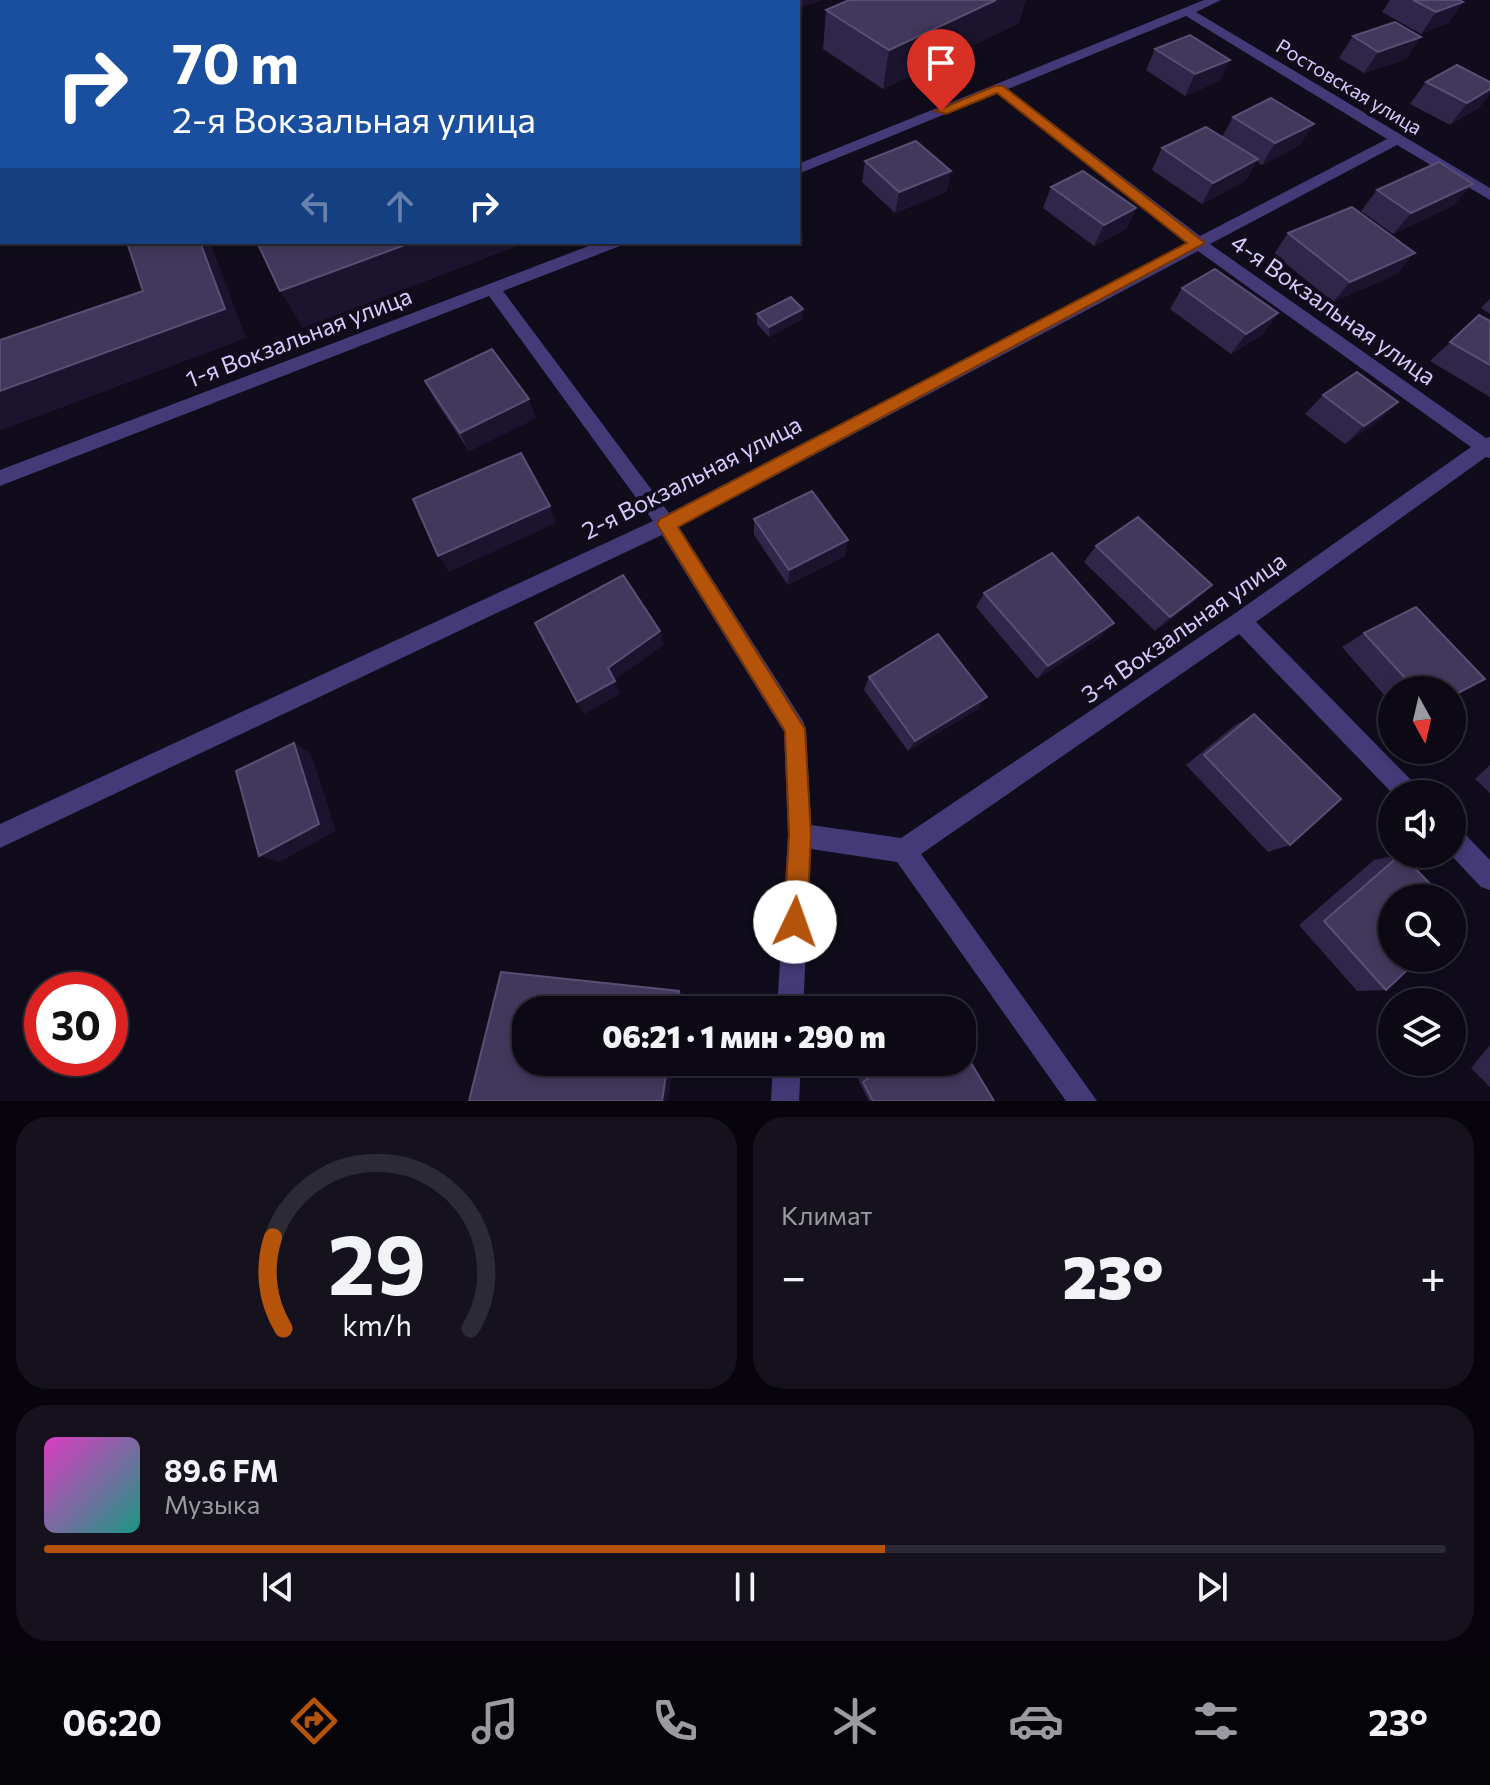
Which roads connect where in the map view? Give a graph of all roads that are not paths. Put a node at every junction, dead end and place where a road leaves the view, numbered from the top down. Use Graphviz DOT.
graph roads {
  1 [pos="1215,0"];
  2 [pos="1187,12"];
  3 [pos="999,88"];
  4 [pos="1395,140"];
  5 [pos="800,168"];
  6 [pos="1490,195"];
  7 [pos="1198,243"];
  8 [pos="609,244"];
  9 [pos="493,290"];
  10 [pos="1488,447"];
  11 [pos="0,478"];
  12 [pos="666,524"];
  13 [pos="1241,621"];
  14 [pos="1395,780"];
  15 [pos="800,835"];
  16 [pos="0,836"];
  17 [pos="904,851"];
  18 [pos="1466,853"];
  19 [pos="1490,878"];
  20 [pos="791,996"];
  21 [pos="786,1076"];
  22 [pos="785,1101"];
  23 [pos="1083,1101"];
  1 -- 2 [label="street"];
  2 -- 3 [label="street"];
  2 -- 4 [label="street, Ростовская улица"];
  3 -- 5 [label="street"];
  3 -- 7 [label="street, 4-я Вокзальная улица"];
  4 -- 6 [label="street, Ростовская улица"];
  4 -- 7 [label="street, 2-я Вокзальная улица"];
  7 -- 10 [label="street, 4-я Вокзальная улица"];
  7 -- 12 [label="street, 2-я Вокзальная улица"];
  8 -- 9 [label="street, 1-я Вокзальная улица"];
  9 -- 11 [label="street, 1-я Вокзальная улица"];
  9 -- 12 [label="street"];
  10 -- 13 [label="street, 3-я Вокзальная улица"];
  12 -- 15 [label="street"];
  12 -- 16 [label="street, 2-я Вокзальная улица"];
  13 -- 14 [label="street"];
  13 -- 17 [label="street, 3-я Вокзальная улица"];
  15 -- 17 [label="street"];
  15 -- 20 [label="street"];
  17 -- 23 [label="street"];
  18 -- 19 [label="street"];
  21 -- 22 [label="street"];
}
